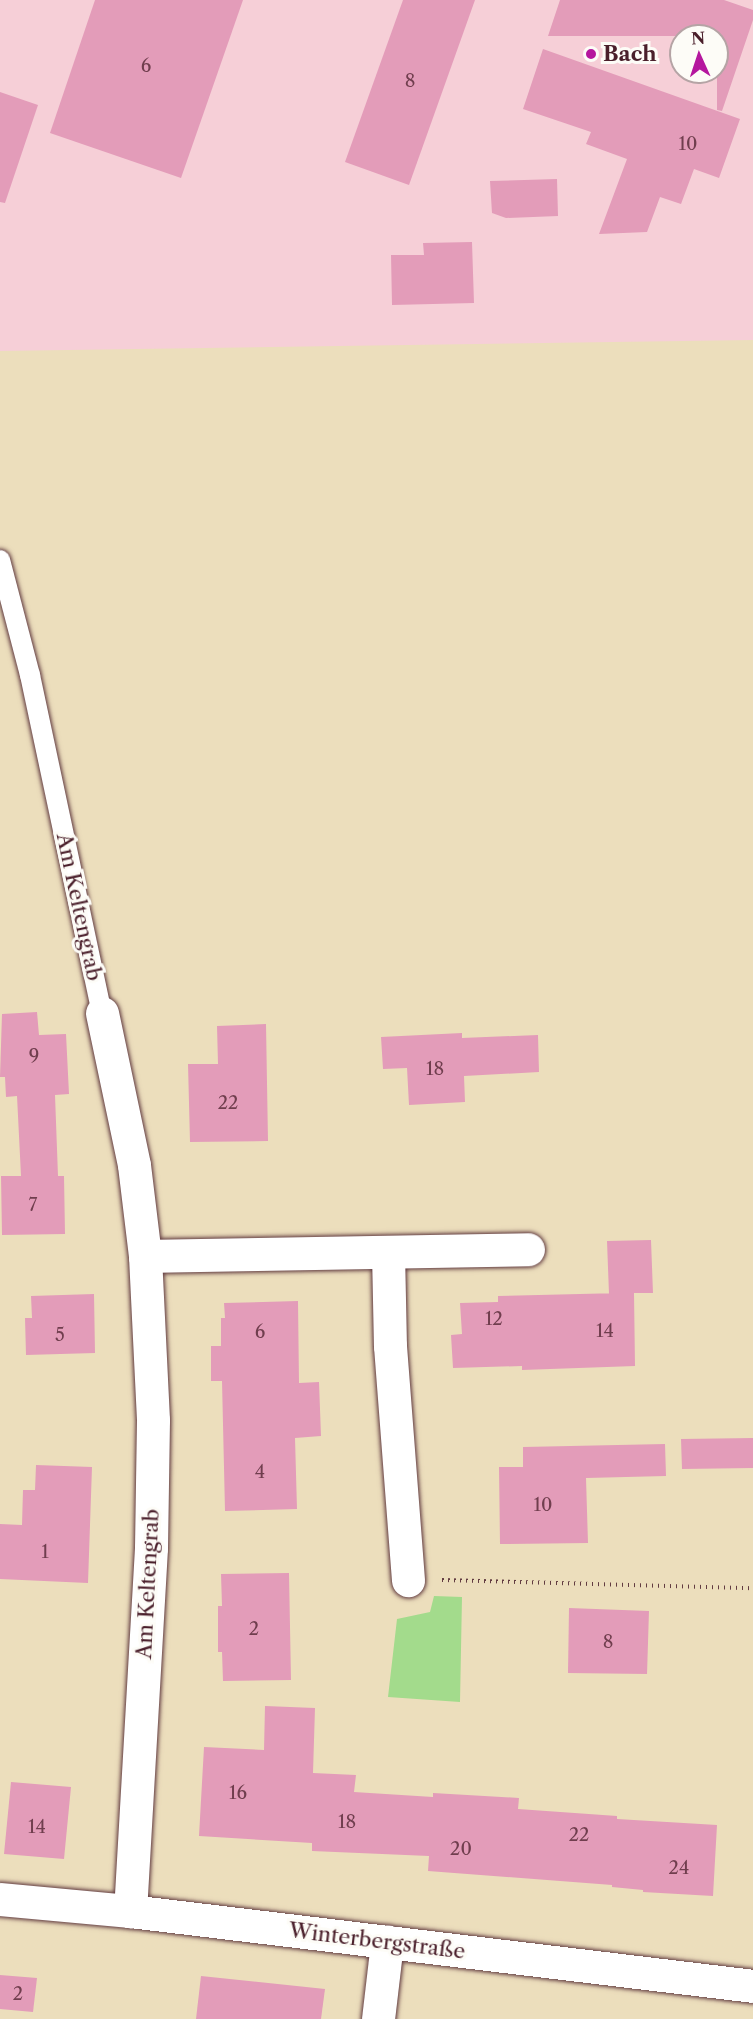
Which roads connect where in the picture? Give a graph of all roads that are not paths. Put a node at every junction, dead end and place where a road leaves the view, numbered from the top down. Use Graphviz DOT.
graph roads {
  1 [pos="0,560"];
  2 [pos="102,1013"];
  3 [pos="528,1249"];
  4 [pos="388,1252"];
  5 [pos="145,1256"];
  6 [pos="408,1580"];
  7 [pos="0,1899"];
  8 [pos="130,1911"];
  9 [pos="387,1942"];
  10 [pos="753,1986"];
  11 [pos="378,2019"];
  1 -- 2 [label="lane, Am Keltengrab"];
  2 -- 5 [label="street, Am Keltengrab"];
  3 -- 4 [label="street"];
  4 -- 5 [label="street"];
  4 -- 6 [label="street"];
  5 -- 8 [label="street, Am Keltengrab"];
  7 -- 8 [label="street, Winterbergstraße"];
  8 -- 9 [label="street, Winterbergstraße"];
  9 -- 10 [label="street, Winterbergstraße"];
  9 -- 11 [label="street"];
}
